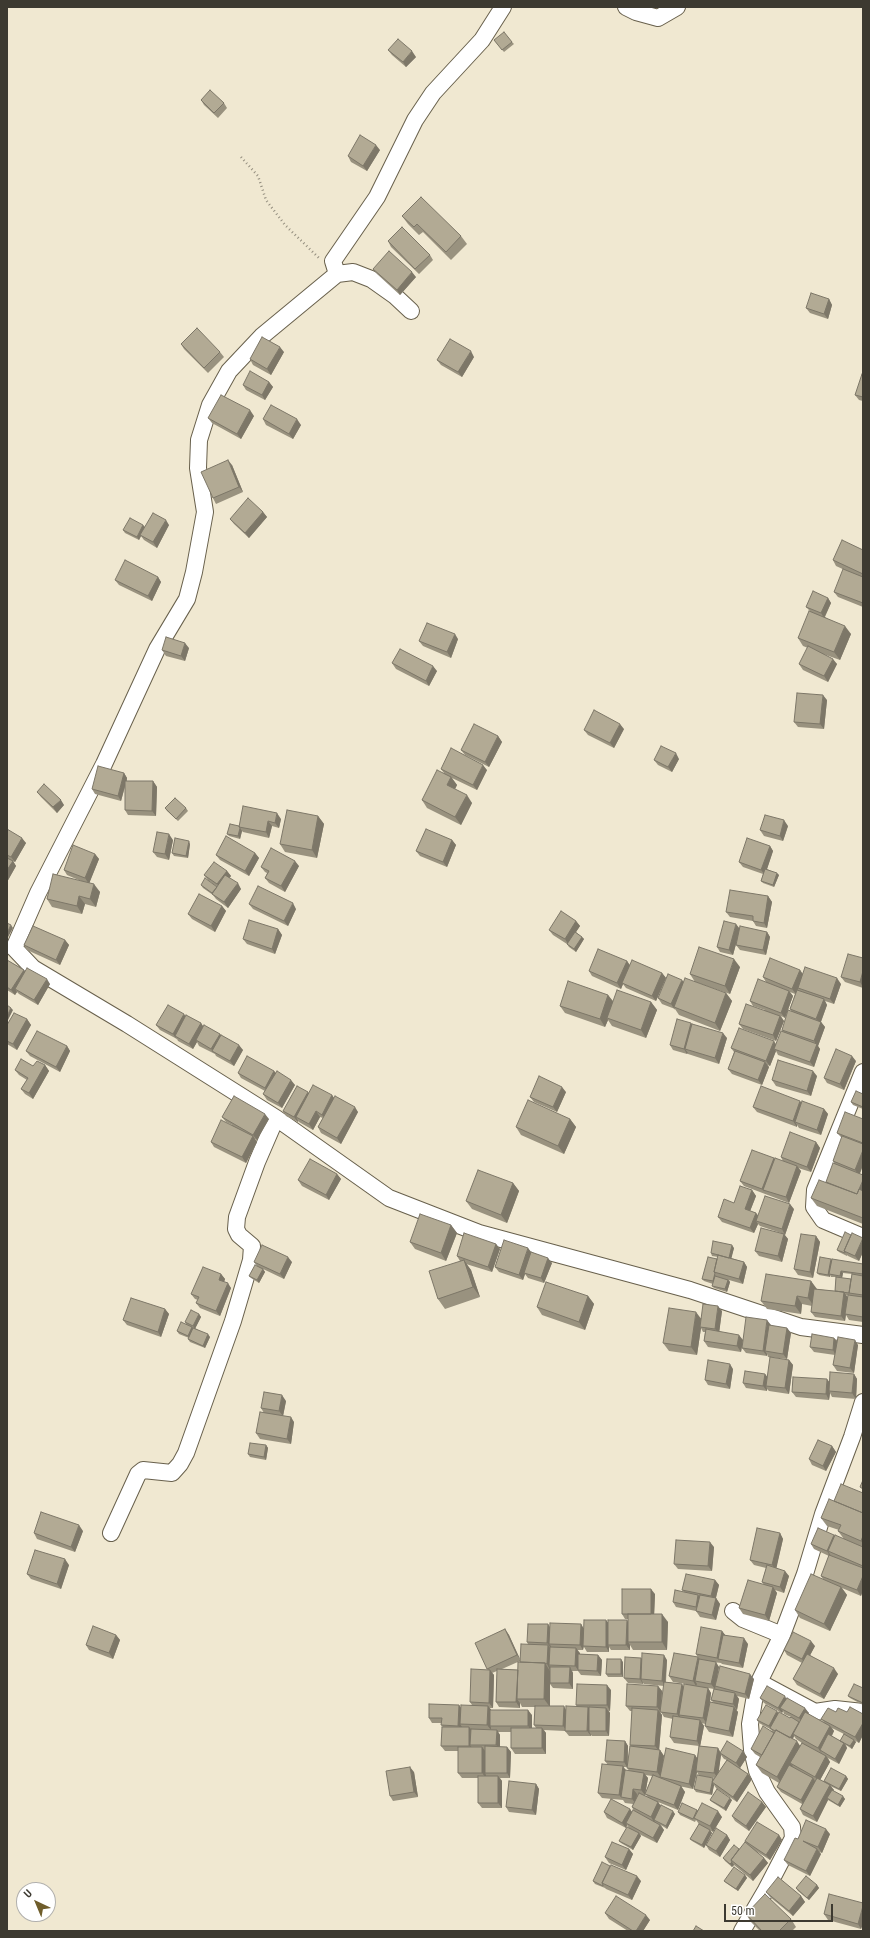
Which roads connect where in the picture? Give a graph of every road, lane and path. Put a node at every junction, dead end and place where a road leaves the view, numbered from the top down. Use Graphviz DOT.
graph roads {
  1 [pos="503,7"];
  2 [pos="626,7"];
  3 [pos="677,7"];
  4 [pos="241,157"];
  5 [pos="337,274"];
  6 [pos="411,310"];
  7 [pos="11,948"];
  8 [pos="863,1072"];
  9 [pos="276,1118"];
  10 [pos="863,1237"];
  11 [pos="863,1335"];
  12 [pos="863,1402"];
  13 [pos="111,1533"];
  14 [pos="733,1611"];
  15 [pos="782,1635"];
  16 [pos="759,1682"];
  17 [pos="863,1712"];
  18 [pos="742,1931"];
  1 -- 5 [label="street"];
  2 -- 3 [label="street"];
  4 -- 5 [label="path"];
  5 -- 6 [label="street"];
  5 -- 7 [label="street"];
  7 -- 9 [label="street"];
  8 -- 10 [label="street"];
  9 -- 11 [label="street"];
  9 -- 13 [label="street"];
  12 -- 15 [label="street"];
  14 -- 15 [label="street"];
  15 -- 16 [label="street"];
  16 -- 17 [label="street"];
  16 -- 18 [label="street"];
}
